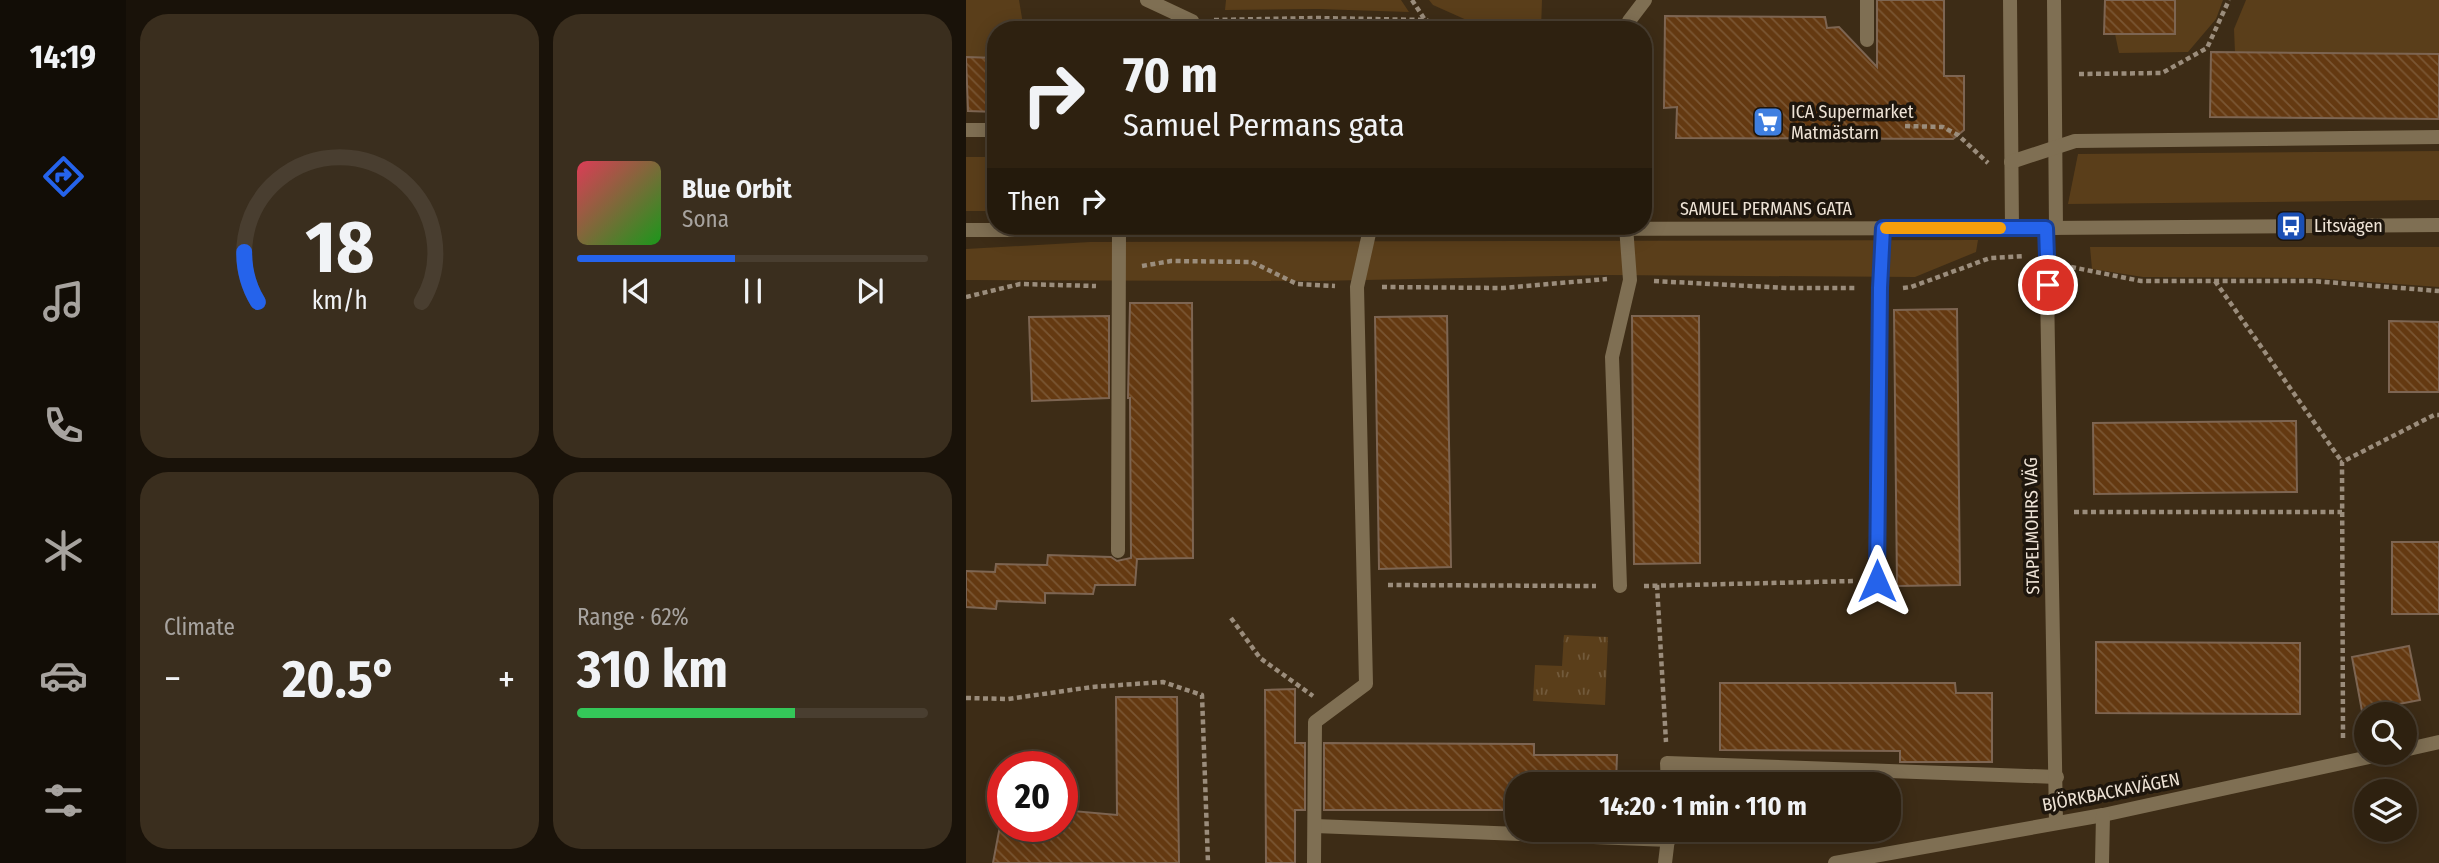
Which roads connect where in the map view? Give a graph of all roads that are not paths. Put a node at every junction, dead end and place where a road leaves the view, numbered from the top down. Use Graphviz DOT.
graph roads {
  1 [pos="1147,0"];
  2 [pos="1645,0"];
  3 [pos="1867,0"];
  4 [pos="2010,0"];
  5 [pos="2054,0"];
  6 [pos="1184,21"];
  7 [pos="1629,21"];
  8 [pos="1867,40"];
  9 [pos="966,130"];
  10 [pos="987,130"];
  11 [pos="2439,137"];
  12 [pos="2054,149"];
  13 [pos="2011,162"];
  14 [pos="2439,225"];
  15 [pos="1652,227"];
  16 [pos="1883,228"];
  17 [pos="2012,228"];
  18 [pos="2051,228"];
  19 [pos="966,230"];
  20 [pos="987,230"];
  21 [pos="1119,235"];
  22 [pos="1369,235"];
  23 [pos="1627,235"];
  24 [pos="1118,551"];
  25 [pos="1877,581"];
  26 [pos="1620,586"];
  27 [pos="2439,743"];
  28 [pos="2417,747"];
  29 [pos="2354,761"];
  30 [pos="1667,772"];
  31 [pos="2057,777"];
  32 [pos="2103,815"];
  33 [pos="2056,822"];
  34 [pos="1315,826"];
  35 [pos="1505,831"];
  36 [pos="1668,842"];
  37 [pos="1314,863"];
  38 [pos="1665,863"];
  39 [pos="1835,863"];
  40 [pos="2102,863"];
  1 -- 6 [label="street"];
  2 -- 7 [label="street"];
  3 -- 8 [label="street"];
  4 -- 13 [label="street"];
  5 -- 12 [label="street, STAPELMOHRS VÄG"];
  9 -- 10 [label="street"];
  11 -- 12 [label="street"];
  12 -- 13 [label="street"];
  12 -- 18 [label="street, STAPELMOHRS VÄG"];
  13 -- 17 [label="street"];
  14 -- 18 [label="street, SAMUEL PERMANS GATA"];
  15 -- 16 [label="street, SAMUEL PERMANS GATA"];
  16 -- 17 [label="street, SAMUEL PERMANS GATA"];
  16 -- 25 [label="street"];
  17 -- 18 [label="street, SAMUEL PERMANS GATA"];
  18 -- 31 [label="street, STAPELMOHRS VÄG"];
  19 -- 20 [label="street, SAMUEL PERMANS GATA"];
  21 -- 24 [label="street"];
  22 -- 34 [label="street"];
  23 -- 26 [label="street"];
  27 -- 28 [label="street"];
  29 -- 32 [label="street, BJÖRKBACKAVÄGEN"];
  30 -- 31 [label="street"];
  31 -- 33 [label="street, STAPELMOHRS VÄG"];
  32 -- 33 [label="street, BJÖRKBACKAVÄGEN"];
  32 -- 40 [label="street"];
  33 -- 39 [label="street, BJÖRKBACKAVÄGEN"];
  34 -- 35 [label="street"];
  34 -- 37 [label="street"];
  36 -- 38 [label="street"];
}
